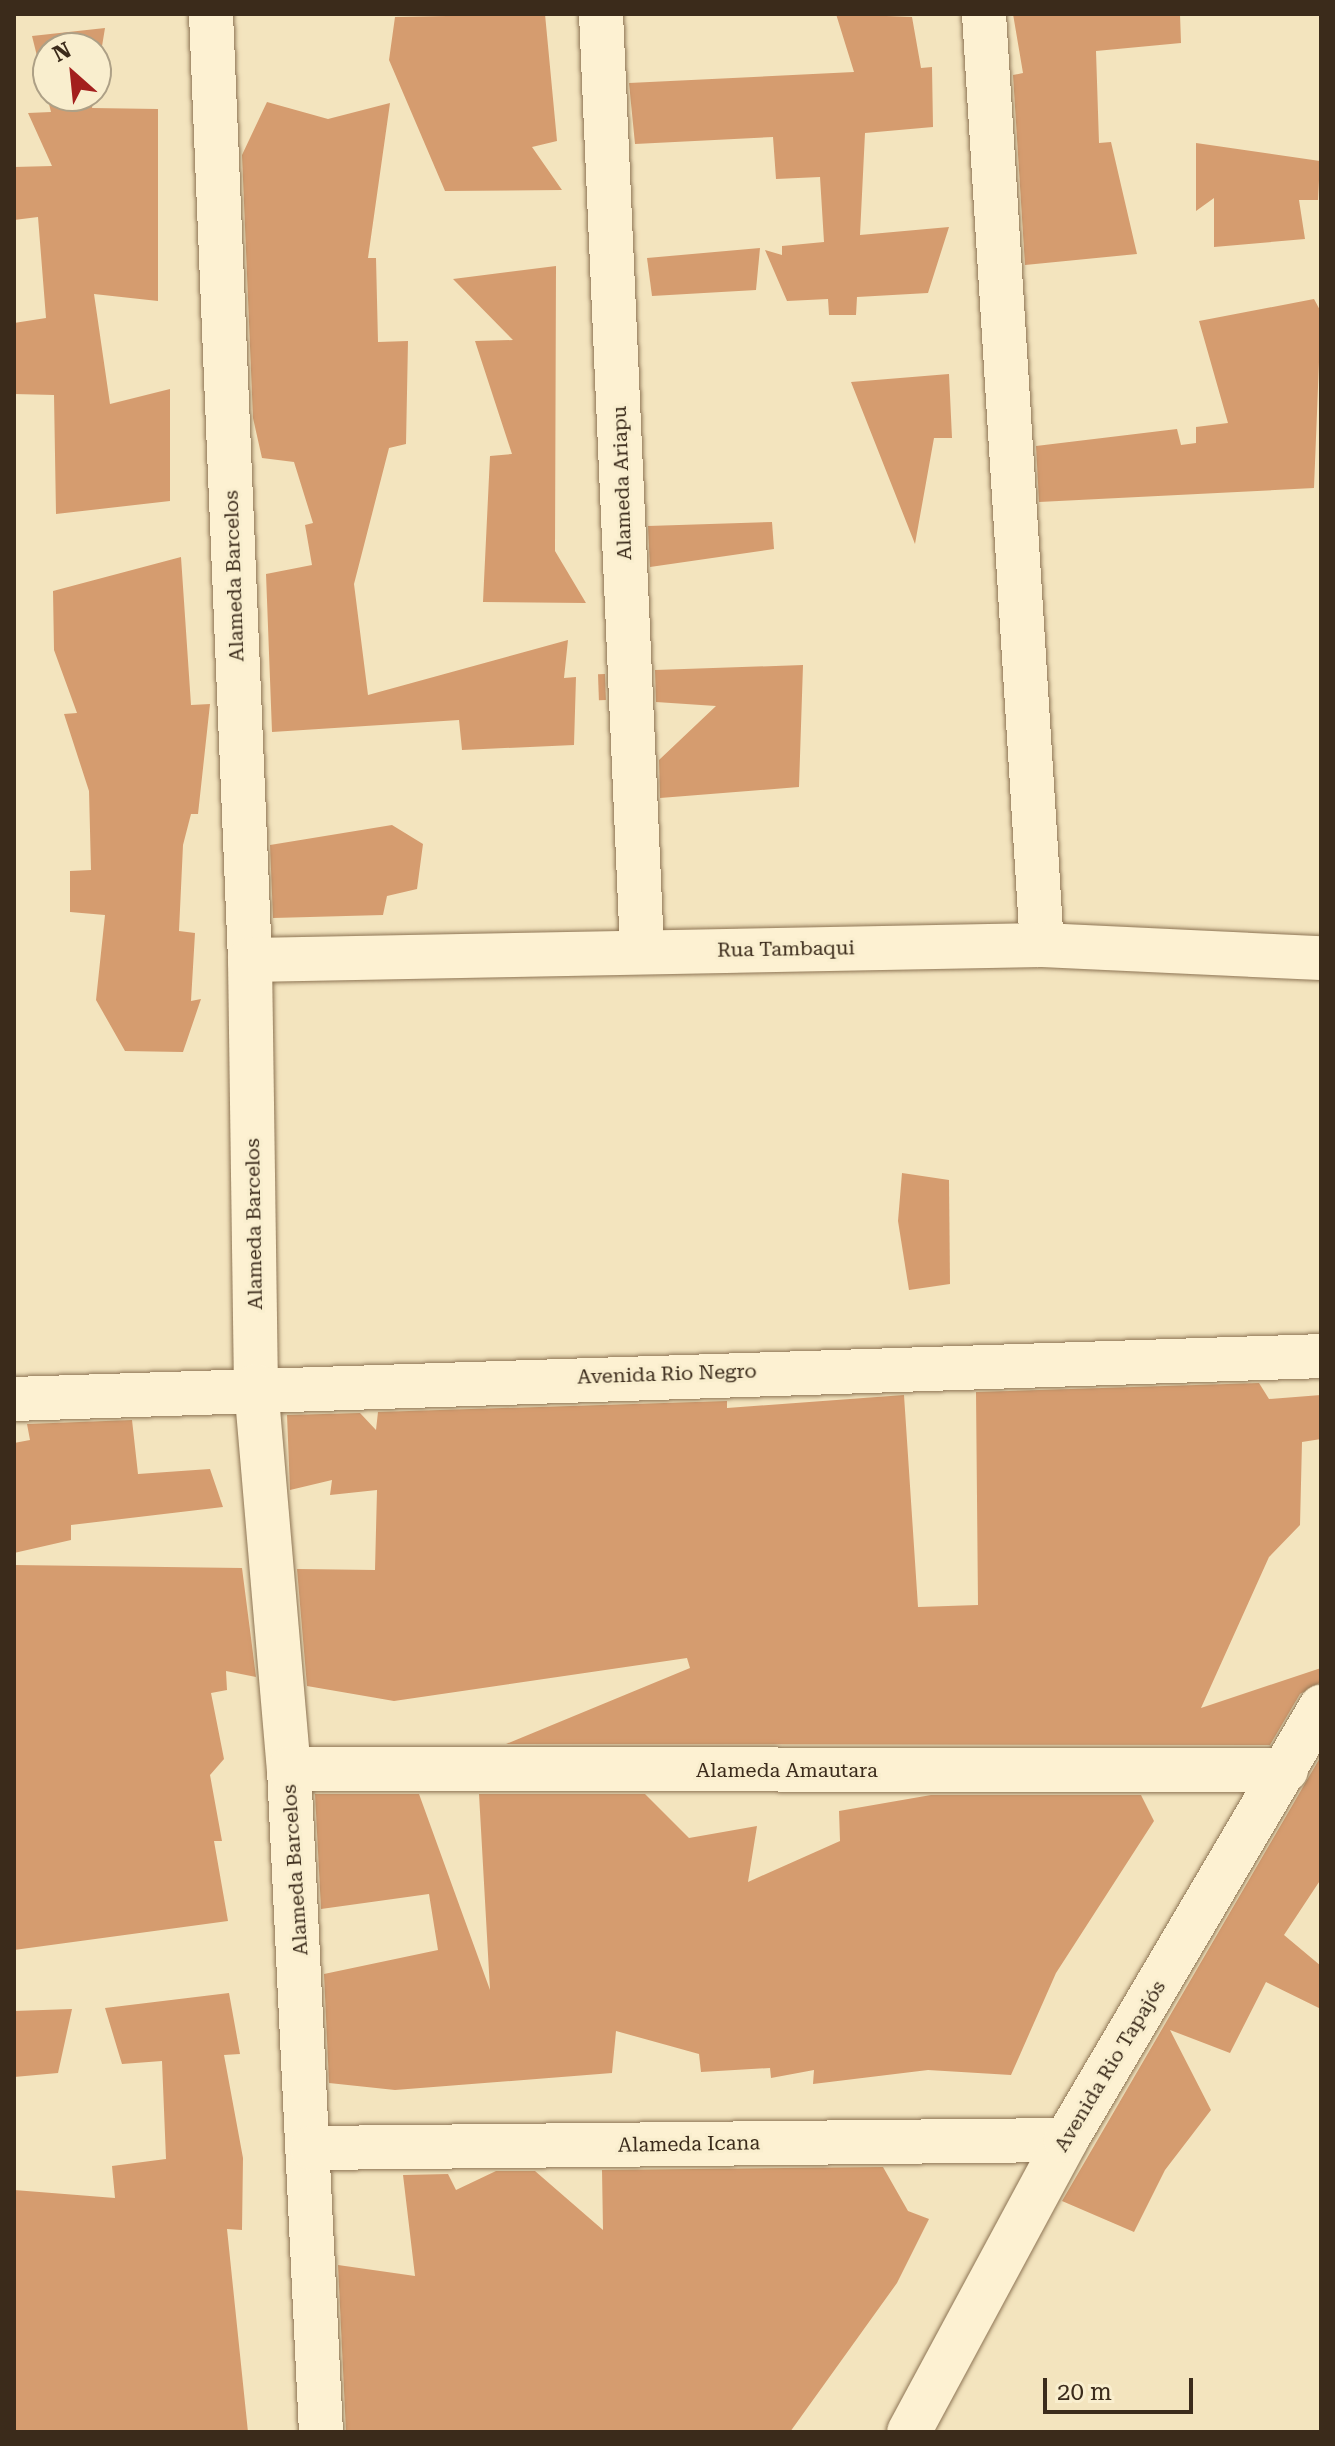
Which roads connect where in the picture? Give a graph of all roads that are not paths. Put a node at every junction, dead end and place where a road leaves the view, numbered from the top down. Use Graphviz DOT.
graph roads {
  1 [pos="211,14"];
  2 [pos="601,14"];
  3 [pos="984,14"];
  4 [pos="1042,945"];
  5 [pos="642,951"];
  6 [pos="1321,958"];
  7 [pos="250,960"];
  8 [pos="1321,1356"];
  9 [pos="256,1386"];
  10 [pos="14,1399"];
  11 [pos="1321,1707"];
  12 [pos="289,1769"];
  13 [pos="1286,1770"];
  14 [pos="1066,2140"];
  15 [pos="312,2148"];
  16 [pos="321,2432"];
  17 [pos="909,2432"];
  1 -- 7 [label="street, Alameda Barcelos"];
  2 -- 5 [label="street, Alameda Ariapu"];
  3 -- 4 [label="street"];
  4 -- 5 [label="street, Rua Tambaqui"];
  4 -- 6 [label="street, Rua Tambaqui"];
  5 -- 7 [label="street, Rua Tambaqui"];
  7 -- 9 [label="street, Alameda Barcelos"];
  8 -- 9 [label="street, Avenida Rio Negro"];
  9 -- 10 [label="street, Avenida Rio Negro"];
  9 -- 12 [label="street, Alameda Barcelos"];
  11 -- 13 [label="street, Avenida Rio Tapajós"];
  12 -- 13 [label="street, Alameda Amautara"];
  12 -- 15 [label="street, Alameda Barcelos"];
  13 -- 14 [label="street, Avenida Rio Tapajós"];
  14 -- 15 [label="street, Alameda Icana"];
  14 -- 17 [label="street, Avenida Rio Tapajós"];
  15 -- 16 [label="street, Alameda Barcelos"];
}
